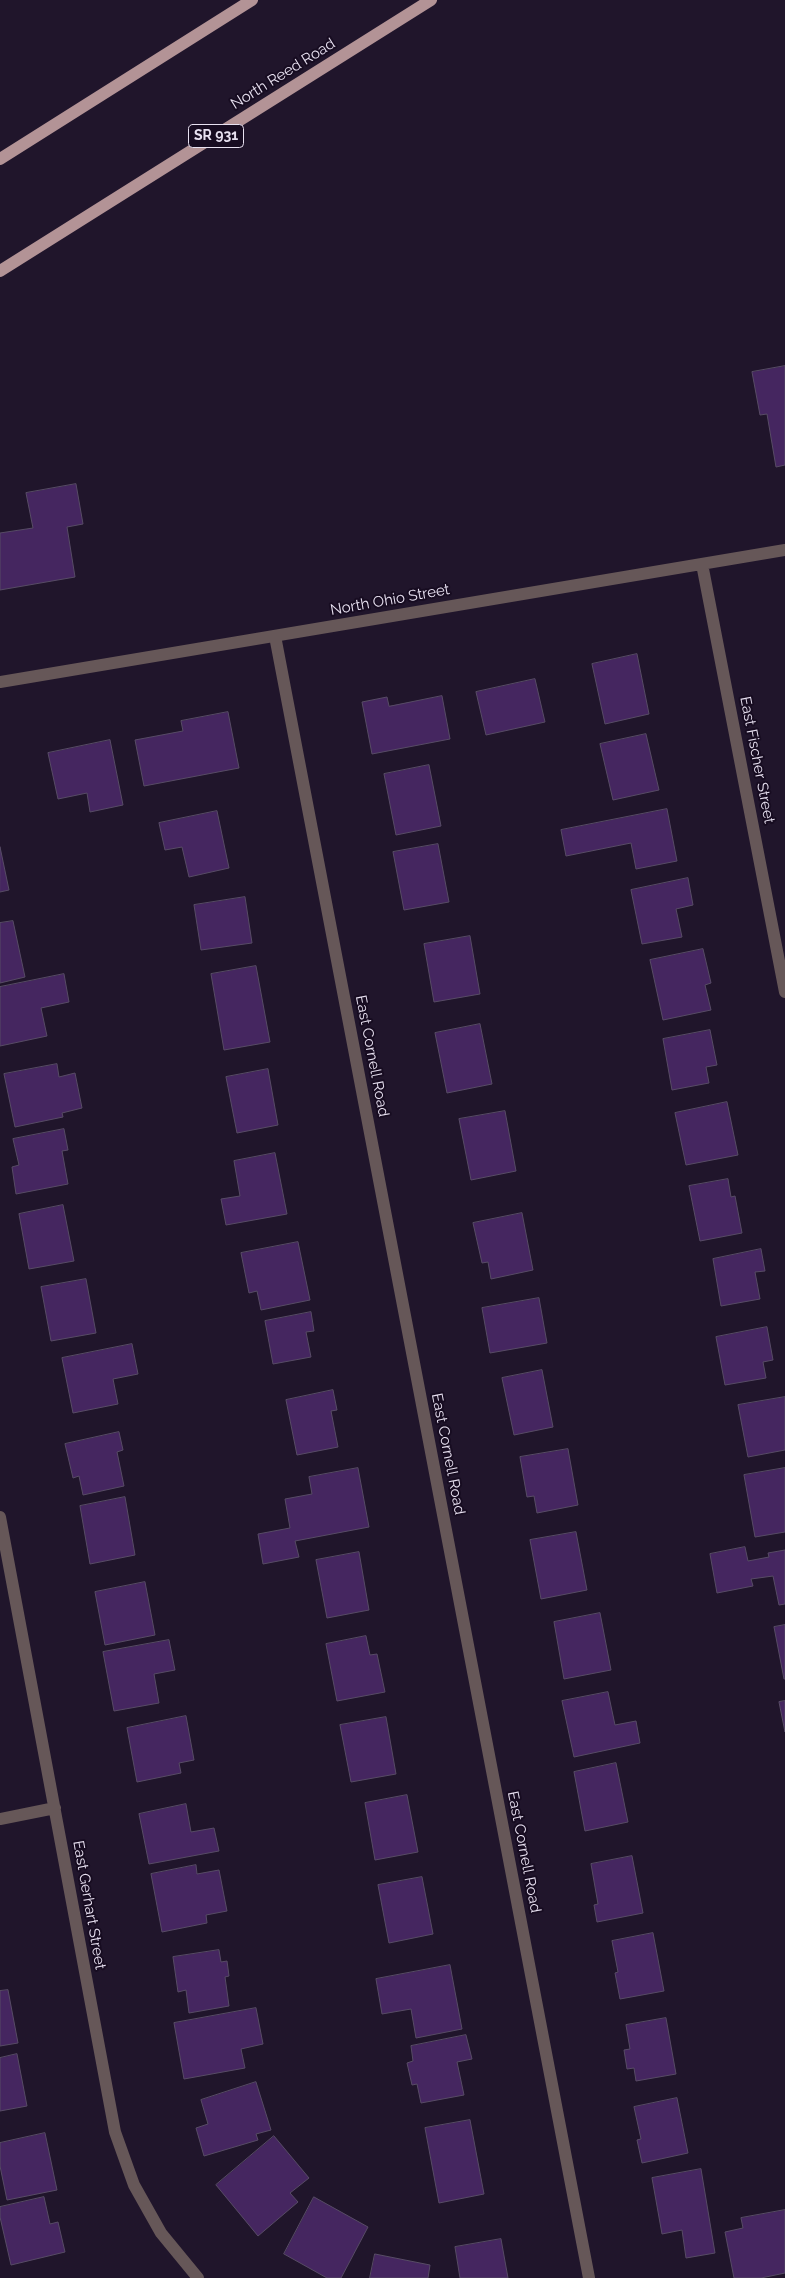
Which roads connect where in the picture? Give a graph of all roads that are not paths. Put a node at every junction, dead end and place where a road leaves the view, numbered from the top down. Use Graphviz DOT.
graph roads {
  1 [pos="252,0"];
  2 [pos="431,0"];
  3 [pos="0,159"];
  4 [pos="0,271"];
  5 [pos="785,550"];
  6 [pos="702,564"];
  7 [pos="275,636"];
  8 [pos="0,682"];
  9 [pos="785,992"];
  10 [pos="0,1517"];
  11 [pos="55,1808"];
  12 [pos="0,1819"];
  13 [pos="198,2278"];
  14 [pos="589,2278"];
  1 -- 3 [label="main road"];
  2 -- 4 [label="main road, North Reed Road / SR 931"];
  5 -- 6 [label="street, North Ohio Street"];
  6 -- 7 [label="street, North Ohio Street"];
  6 -- 9 [label="street, East Fischer Street"];
  7 -- 8 [label="street, North Ohio Street"];
  7 -- 14 [label="street, East Cornell Road"];
  10 -- 11 [label="street, East Gerhart Street"];
  11 -- 12 [label="street"];
  11 -- 13 [label="street, East Gerhart Street"];
}
